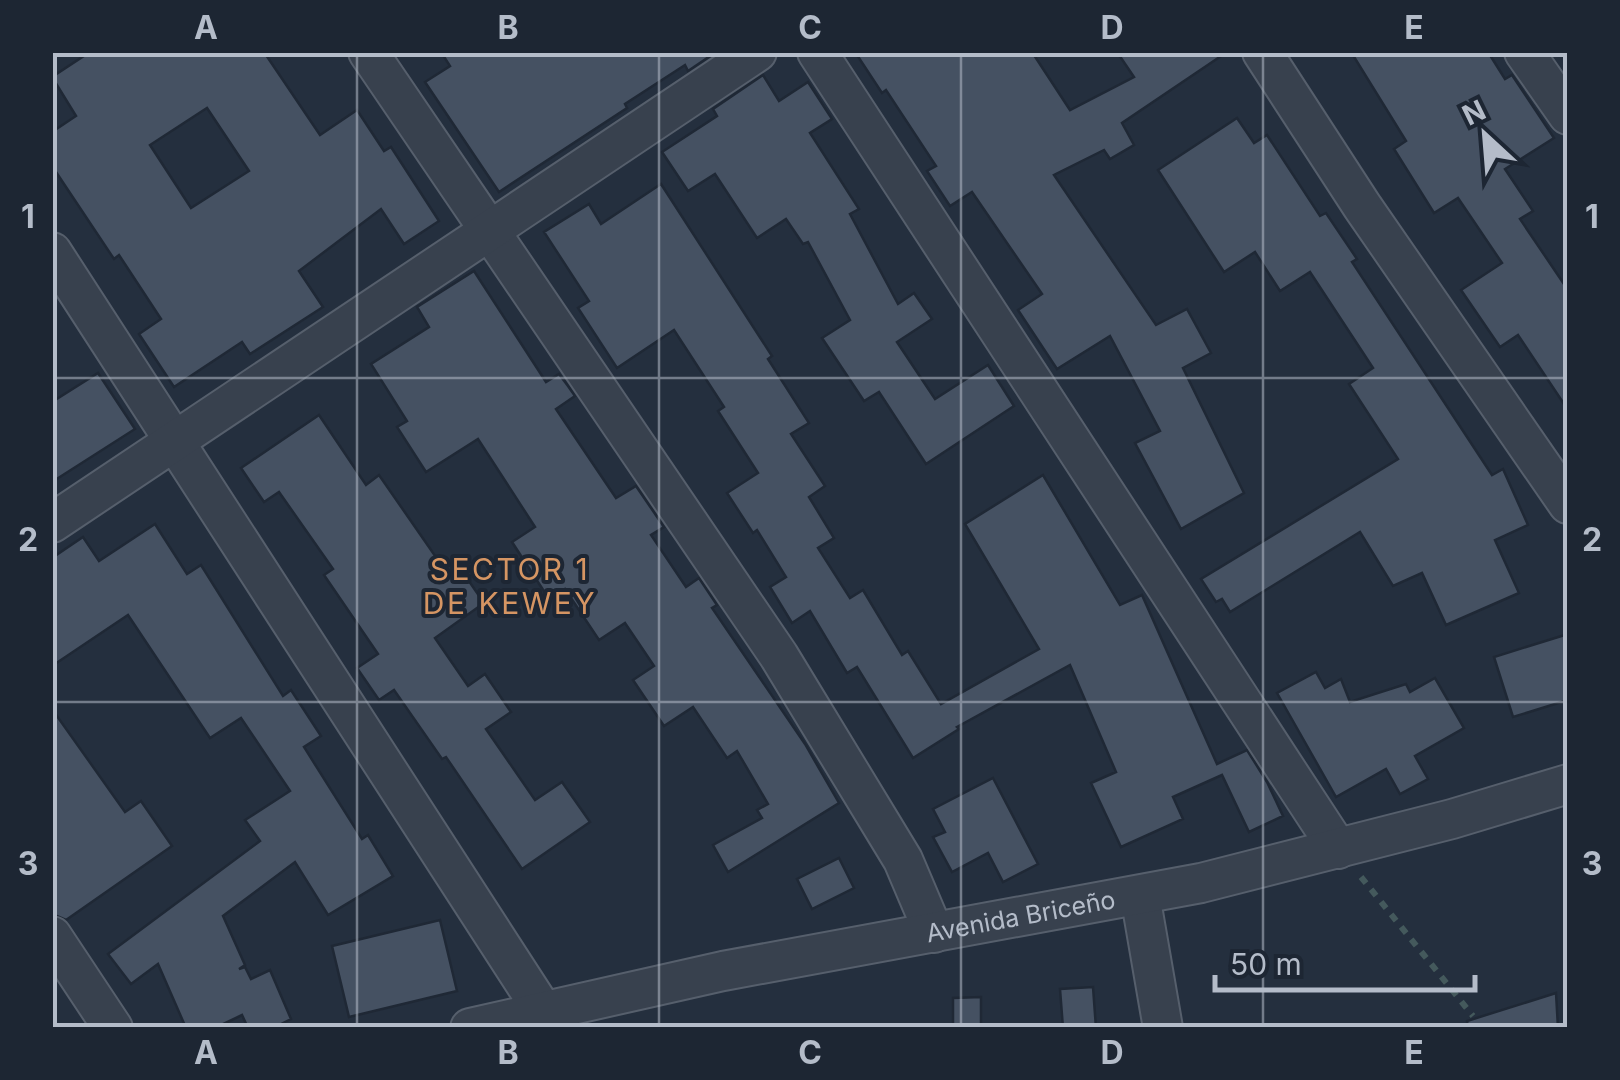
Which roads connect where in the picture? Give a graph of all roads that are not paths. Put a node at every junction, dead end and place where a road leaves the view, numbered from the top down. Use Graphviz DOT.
graph roads {
  1 [pos="368,52"];
  2 [pos="757,52"];
  3 [pos="817,52"];
  4 [pos="1262,52"];
  5 [pos="1524,52"];
  6 [pos="1568,115"];
  7 [pos="490,232"];
  8 [pos="52,252"];
  9 [pos="175,442"];
  10 [pos="1568,504"];
  11 [pos="52,523"];
  12 [pos="1568,784"];
  13 [pos="1338,849"];
  14 [pos="1140,895"];
  15 [pos="934,932"];
  16 [pos="52,936"];
  17 [pos="542,1011"];
  18 [pos="113,1028"];
  19 [pos="470,1028"];
  20 [pos="1163,1028"];
  1 -- 7 [label="street"];
  2 -- 7 [label="street"];
  3 -- 13 [label="street"];
  4 -- 10 [label="street"];
  5 -- 6 [label="street"];
  7 -- 9 [label="street"];
  7 -- 15 [label="street"];
  8 -- 9 [label="street"];
  9 -- 11 [label="street"];
  9 -- 17 [label="street"];
  12 -- 13 [label="street, Avenida Briceño"];
  13 -- 14 [label="street, Avenida Briceño"];
  14 -- 15 [label="street, Avenida Briceño"];
  14 -- 20 [label="street"];
  15 -- 17 [label="street, Avenida Briceño"];
  16 -- 18 [label="street"];
  17 -- 19 [label="street, Avenida Briceño"];
}
